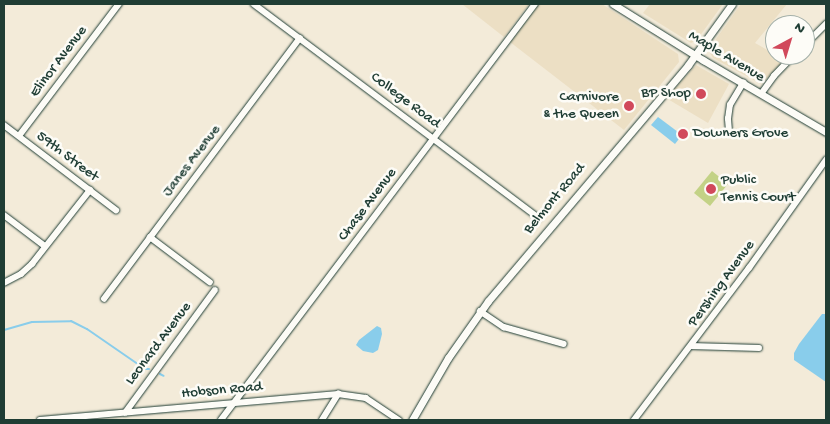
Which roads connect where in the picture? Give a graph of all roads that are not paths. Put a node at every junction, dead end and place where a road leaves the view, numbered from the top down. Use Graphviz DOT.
graph roads {
  1 [pos="119,4"];
  2 [pos="254,4"];
  3 [pos="535,4"];
  4 [pos="613,4"];
  5 [pos="732,4"];
  6 [pos="826,24"];
  7 [pos="815,35"];
  8 [pos="300,38"];
  9 [pos="695,56"];
  10 [pos="784,65"];
  11 [pos="743,83"];
  12 [pos="761,94"];
  13 [pos="4,125"];
  14 [pos="729,131"];
  15 [pos="826,132"];
  16 [pos="19,136"];
  17 [pos="433,138"];
  18 [pos="826,160"];
  19 [pos="90,190"];
  20 [pos="116,210"];
  21 [pos="4,215"];
  22 [pos="539,218"];
  23 [pos="150,237"];
  24 [pos="45,246"];
  25 [pos="210,282"];
  26 [pos="4,283"];
  27 [pos="215,290"];
  28 [pos="104,299"];
  29 [pos="480,311"];
  30 [pos="564,344"];
  31 [pos="691,346"];
  32 [pos="759,348"];
  33 [pos="338,394"];
  34 [pos="234,403"];
  35 [pos="125,413"];
  36 [pos="116,417"];
  37 [pos="40,420"];
  38 [pos="221,420"];
  39 [pos="322,420"];
  40 [pos="399,420"];
  41 [pos="412,420"];
  42 [pos="634,420"];
  1 -- 16 [label="street, Elinor Avenue"];
  2 -- 8 [label="street, College Road"];
  3 -- 17 [label="street, Chase Avenue"];
  4 -- 9 [label="main road, Maple Avenue"];
  5 -- 9 [label="main road, Belmont Road"];
  6 -- 7 [label="street"];
  8 -- 17 [label="street, College Road"];
  8 -- 23 [label="street, Janes Avenue"];
  9 -- 11 [label="main road, Maple Avenue"];
  9 -- 29 [label="main road, Belmont Road"];
  10 -- 12 [label="street"];
  11 -- 12 [label="main road, Maple Avenue"];
  11 -- 14 [label="street"];
  12 -- 15 [label="main road, Maple Avenue"];
  13 -- 16 [label="street, 59th Street"];
  16 -- 19 [label="street, 59th Street"];
  17 -- 22 [label="street, College Road"];
  17 -- 34 [label="street, Chase Avenue"];
  18 -- 31 [label="street, Pershing Avenue"];
  19 -- 20 [label="street, 59th Street"];
  19 -- 24 [label="street"];
  21 -- 24 [label="street"];
  23 -- 25 [label="street"];
  23 -- 28 [label="street, Janes Avenue"];
  24 -- 26 [label="street"];
  27 -- 35 [label="street, Leonard Avenue"];
  29 -- 30 [label="street"];
  29 -- 41 [label="main road, Belmont Road"];
  31 -- 32 [label="street"];
  31 -- 42 [label="street, Pershing Avenue"];
  33 -- 34 [label="street, Hobson Road"];
  33 -- 39 [label="street"];
  33 -- 40 [label="street, Hobson Road"];
  34 -- 35 [label="street, Hobson Road"];
  34 -- 38 [label="street, Chase Avenue"];
  35 -- 36 [label="street, Hobson Road"];
  36 -- 37 [label="street, Hobson Road"];
}
